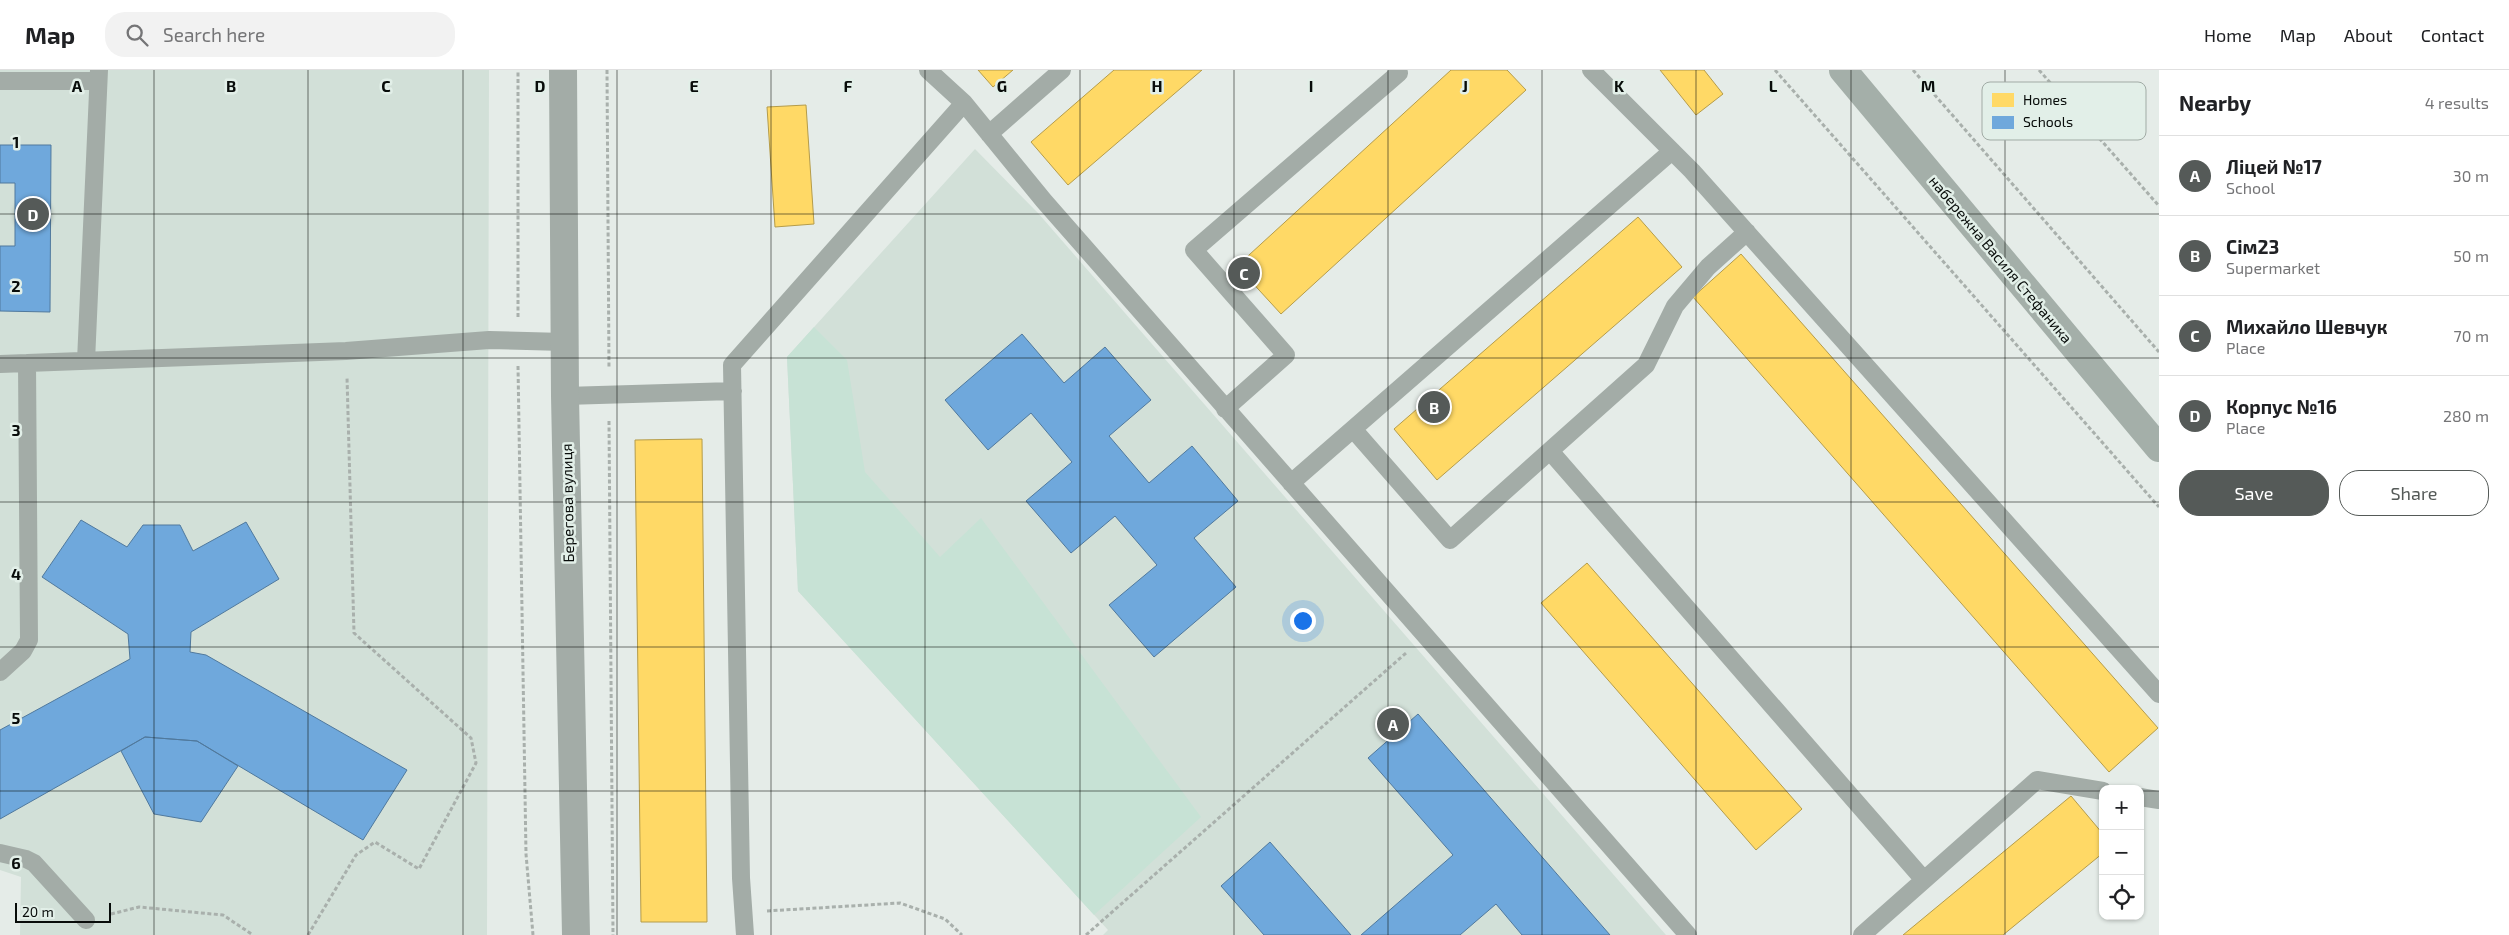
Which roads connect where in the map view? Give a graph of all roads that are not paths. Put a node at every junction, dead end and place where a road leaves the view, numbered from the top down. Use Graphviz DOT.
graph roads {
  1 [pos="563,70"];
  2 [pos="928,70"];
  3 [pos="1062,70"];
  4 [pos="1592,70"];
  5 [pos="1843,70"];
  6 [pos="1399,73"];
  7 [pos="99,76"];
  8 [pos="0,81"];
  9 [pos="964,103"];
  10 [pos="989,134"];
  11 [pos="1672,151"];
  12 [pos="1746,232"];
  13 [pos="564,342"];
  14 [pos="86,361"];
  15 [pos="27,363"];
  16 [pos="0,364"];
  17 [pos="733,391"];
  18 [pos="565,396"];
  19 [pos="1225,409"];
  20 [pos="1353,429"];
  21 [pos="2159,448"];
  22 [pos="1550,451"];
  23 [pos="1291,483"];
  24 [pos="0,672"];
  25 [pos="2159,694"];
  26 [pos="2099,790"];
  27 [pos="2144,798"];
  28 [pos="2159,800"];
  29 [pos="0,853"];
  30 [pos="1924,880"];
  31 [pos="86,920"];
  32 [pos="1680,932"];
  33 [pos="576,935"];
  34 [pos="745,935"];
  35 [pos="1862,935"];
  1 -- 13 [label="street, Берегова вулиця"];
  2 -- 9 [label="lane"];
  3 -- 10 [label="lane"];
  4 -- 11 [label="lane"];
  5 -- 21 [label="main road, набережна Василя Стефаника"];
  6 -- 19 [label="lane"];
  7 -- 8 [label="lane"];
  7 -- 14 [label="lane"];
  9 -- 10 [label="lane"];
  9 -- 17 [label="lane"];
  10 -- 19 [label="lane"];
  11 -- 12 [label="lane"];
  11 -- 20 [label="lane"];
  12 -- 22 [label="lane"];
  12 -- 25 [label="lane"];
  13 -- 14 [label="lane"];
  13 -- 18 [label="street, Берегова вулиця"];
  14 -- 15 [label="lane"];
  15 -- 16 [label="lane"];
  15 -- 24 [label="lane"];
  17 -- 18 [label="lane"];
  17 -- 34 [label="lane"];
  18 -- 33 [label="street, Берегова вулиця"];
  19 -- 23 [label="lane"];
  20 -- 22 [label="lane"];
  20 -- 23 [label="lane"];
  22 -- 30 [label="lane"];
  23 -- 32 [label="lane"];
  26 -- 30 [label="lane"];
  27 -- 28 [label="lane"];
  29 -- 31 [label="lane"];
  30 -- 35 [label="lane"];
}
